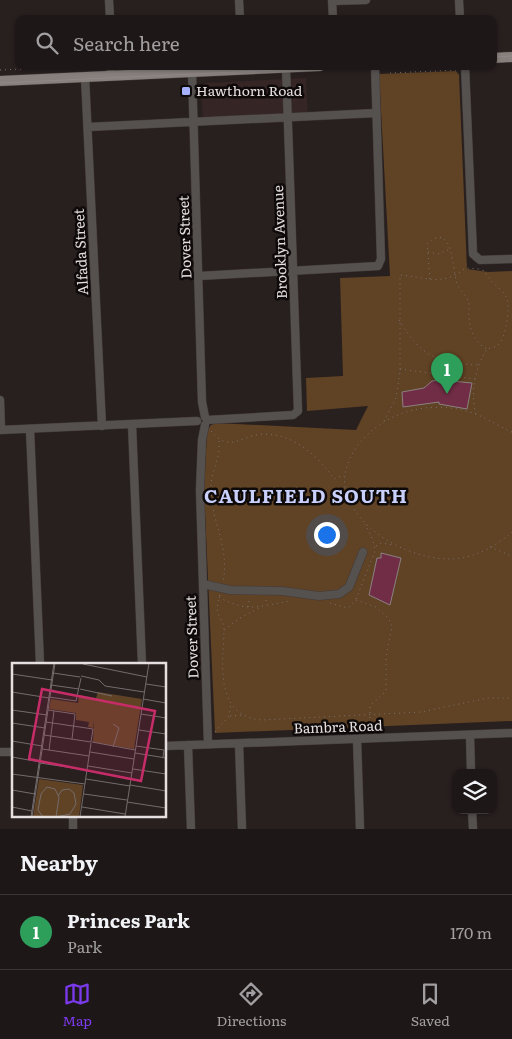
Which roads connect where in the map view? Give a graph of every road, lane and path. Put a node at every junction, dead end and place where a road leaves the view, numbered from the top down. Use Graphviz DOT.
graph roads {
  1 [pos="109,0"];
  2 [pos="239,0"];
  3 [pos="366,0"];
  4 [pos="459,0"];
  5 [pos="332,1"];
  6 [pos="110,15"];
  7 [pos="240,15"];
  8 [pos="333,15"];
  9 [pos="460,15"];
  10 [pos="497,58"];
  11 [pos="512,58"];
  12 [pos="15,69"];
  13 [pos="0,70"];
  14 [pos="217,70"];
  15 [pos="286,70"];
  16 [pos="375,70"];
  17 [pos="440,70"];
  18 [pos="465,70"];
  19 [pos="112,71"];
  20 [pos="427,71"];
  21 [pos="192,72"];
  22 [pos="390,73"];
  23 [pos="85,77"];
  24 [pos="0,81"];
  25 [pos="376,113"];
  26 [pos="288,118"];
  27 [pos="194,122"];
  28 [pos="88,127"];
  29 [pos="450,248"];
  30 [pos="426,252"];
  31 [pos="478,259"];
  32 [pos="512,259"];
  33 [pos="480,270"];
  34 [pos="294,272"];
  35 [pos="199,276"];
  36 [pos="456,276"];
  37 [pos="430,280"];
  38 [pos="399,320"];
  39 [pos="487,349"];
  40 [pos="479,365"];
  41 [pos="400,369"];
  42 [pos="476,379"];
  43 [pos="0,400"];
  44 [pos="476,414"];
  45 [pos="204,422"];
  46 [pos="383,422"];
  47 [pos="132,425"];
  48 [pos="102,426"];
  49 [pos="30,429"];
  50 [pos="1,430"];
  51 [pos="512,432"];
  52 [pos="219,440"];
  53 [pos="345,475"];
  54 [pos="512,532"];
  55 [pos="397,545"];
  56 [pos="375,547"];
  57 [pos="490,547"];
  58 [pos="363,552"];
  59 [pos="512,556"];
  60 [pos="202,584"];
  61 [pos="222,588"];
  62 [pos="219,597"];
  63 [pos="249,600"];
  64 [pos="266,600"];
  65 [pos="298,600"];
  66 [pos="328,603"];
  67 [pos="267,606"];
  68 [pos="248,607"];
  69 [pos="259,608"];
  70 [pos="224,631"];
  71 [pos="40,663"];
  72 [pos="142,663"];
  73 [pos="512,698"];
  74 [pos="231,704"];
  75 [pos="369,713"];
  76 [pos="244,715"];
  77 [pos="229,716"];
  78 [pos="370,728"];
  79 [pos="512,733"];
  80 [pos="212,734"];
  81 [pos="470,735"];
  82 [pos="356,739"];
  83 [pos="208,744"];
  84 [pos="239,744"];
  85 [pos="188,745"];
  86 [pos="166,746"];
  87 [pos="471,769"];
  88 [pos="472,814"];
  89 [pos="72,816"];
  90 [pos="73,829"];
  91 [pos="191,829"];
  92 [pos="242,829"];
  93 [pos="360,829"];
  94 [pos="473,829"];
  1 -- 6 [label="street"];
  2 -- 7 [label="street"];
  3 -- 5 [label="street"];
  4 -- 9 [label="street"];
  5 -- 8 [label="street"];
  10 -- 11 [label="main road"];
  12 -- 13 [label="path"];
  14 -- 21 [label="main road"];
  15 -- 26 [label="street, Brooklyn Avenue"];
  16 -- 25 [label="street"];
  17 -- 20 [label="path"];
  18 -- 31 [label="street"];
  19 -- 21 [label="main road"];
  19 -- 23 [label="main road"];
  20 -- 22 [label="path"];
  21 -- 27 [label="street, Dover Street"];
  23 -- 24 [label="main road"];
  23 -- 28 [label="street, Alfada Street"];
  25 -- 26 [label="street"];
  25 -- 34 [label="street"];
  26 -- 27 [label="street"];
  26 -- 34 [label="street, Brooklyn Avenue"];
  27 -- 28 [label="street"];
  27 -- 35 [label="street, Dover Street"];
  28 -- 48 [label="street, Alfada Street"];
  29 -- 30 [label="path"];
  29 -- 30 [label="path"];
  29 -- 36 [label="path"];
  30 -- 37 [label="path"];
  31 -- 32 [label="street"];
  31 -- 33 [label="path"];
  33 -- 36 [label="path"];
  33 -- 39 [label="path"];
  34 -- 35 [label="street"];
  34 -- 45 [label="street, Brooklyn Avenue"];
  35 -- 45 [label="street, Dover Street"];
  36 -- 37 [label="path"];
  36 -- 39 [label="path"];
  37 -- 38 [label="path"];
  38 -- 40 [label="path"];
  38 -- 41 [label="path"];
  39 -- 40 [label="path"];
  40 -- 42 [label="path"];
  41 -- 42 [label="path"];
  41 -- 46 [label="path"];
  42 -- 44 [label="path"];
  43 -- 50 [label="street"];
  44 -- 46 [label="path"];
  44 -- 51 [label="path"];
  45 -- 47 [label="street"];
  45 -- 52 [label="path"];
  45 -- 60 [label="street, Dover Street"];
  46 -- 53 [label="path"];
  47 -- 48 [label="street"];
  47 -- 72 [label="street"];
  48 -- 49 [label="street"];
  49 -- 50 [label="street"];
  49 -- 71 [label="street"];
  52 -- 53 [label="path"];
  52 -- 61 [label="path"];
  53 -- 55 [label="path"];
  54 -- 57 [label="path"];
  55 -- 56 [label="path"];
  55 -- 57 [label="path"];
  57 -- 59 [label="path"];
  58 -- 61 [label="street"];
  60 -- 61 [label="street"];
  60 -- 83 [label="street, Dover Street"];
  61 -- 62 [label="path"];
  62 -- 68 [label="path"];
  62 -- 70 [label="path"];
  63 -- 68 [label="path"];
  64 -- 67 [label="path"];
  65 -- 67 [label="path"];
  66 -- 75 [label="path"];
  67 -- 69 [label="path"];
  68 -- 69 [label="path"];
  69 -- 70 [label="path"];
  70 -- 74 [label="path"];
  73 -- 75 [label="path"];
  74 -- 76 [label="path"];
  74 -- 77 [label="path"];
  75 -- 76 [label="path"];
  75 -- 78 [label="path"];
  76 -- 77 [label="path"];
  77 -- 80 [label="path"];
  79 -- 81 [label="street, Bambra Road"];
  81 -- 82 [label="street, Bambra Road"];
  81 -- 87 [label="street"];
  82 -- 84 [label="street, Bambra Road"];
  82 -- 93 [label="street"];
  83 -- 84 [label="street, Bambra Road"];
  83 -- 85 [label="street, Bambra Road"];
  84 -- 92 [label="street"];
  85 -- 86 [label="street, Bambra Road"];
  85 -- 91 [label="street"];
  88 -- 94 [label="street"];
  89 -- 90 [label="street"];
}
